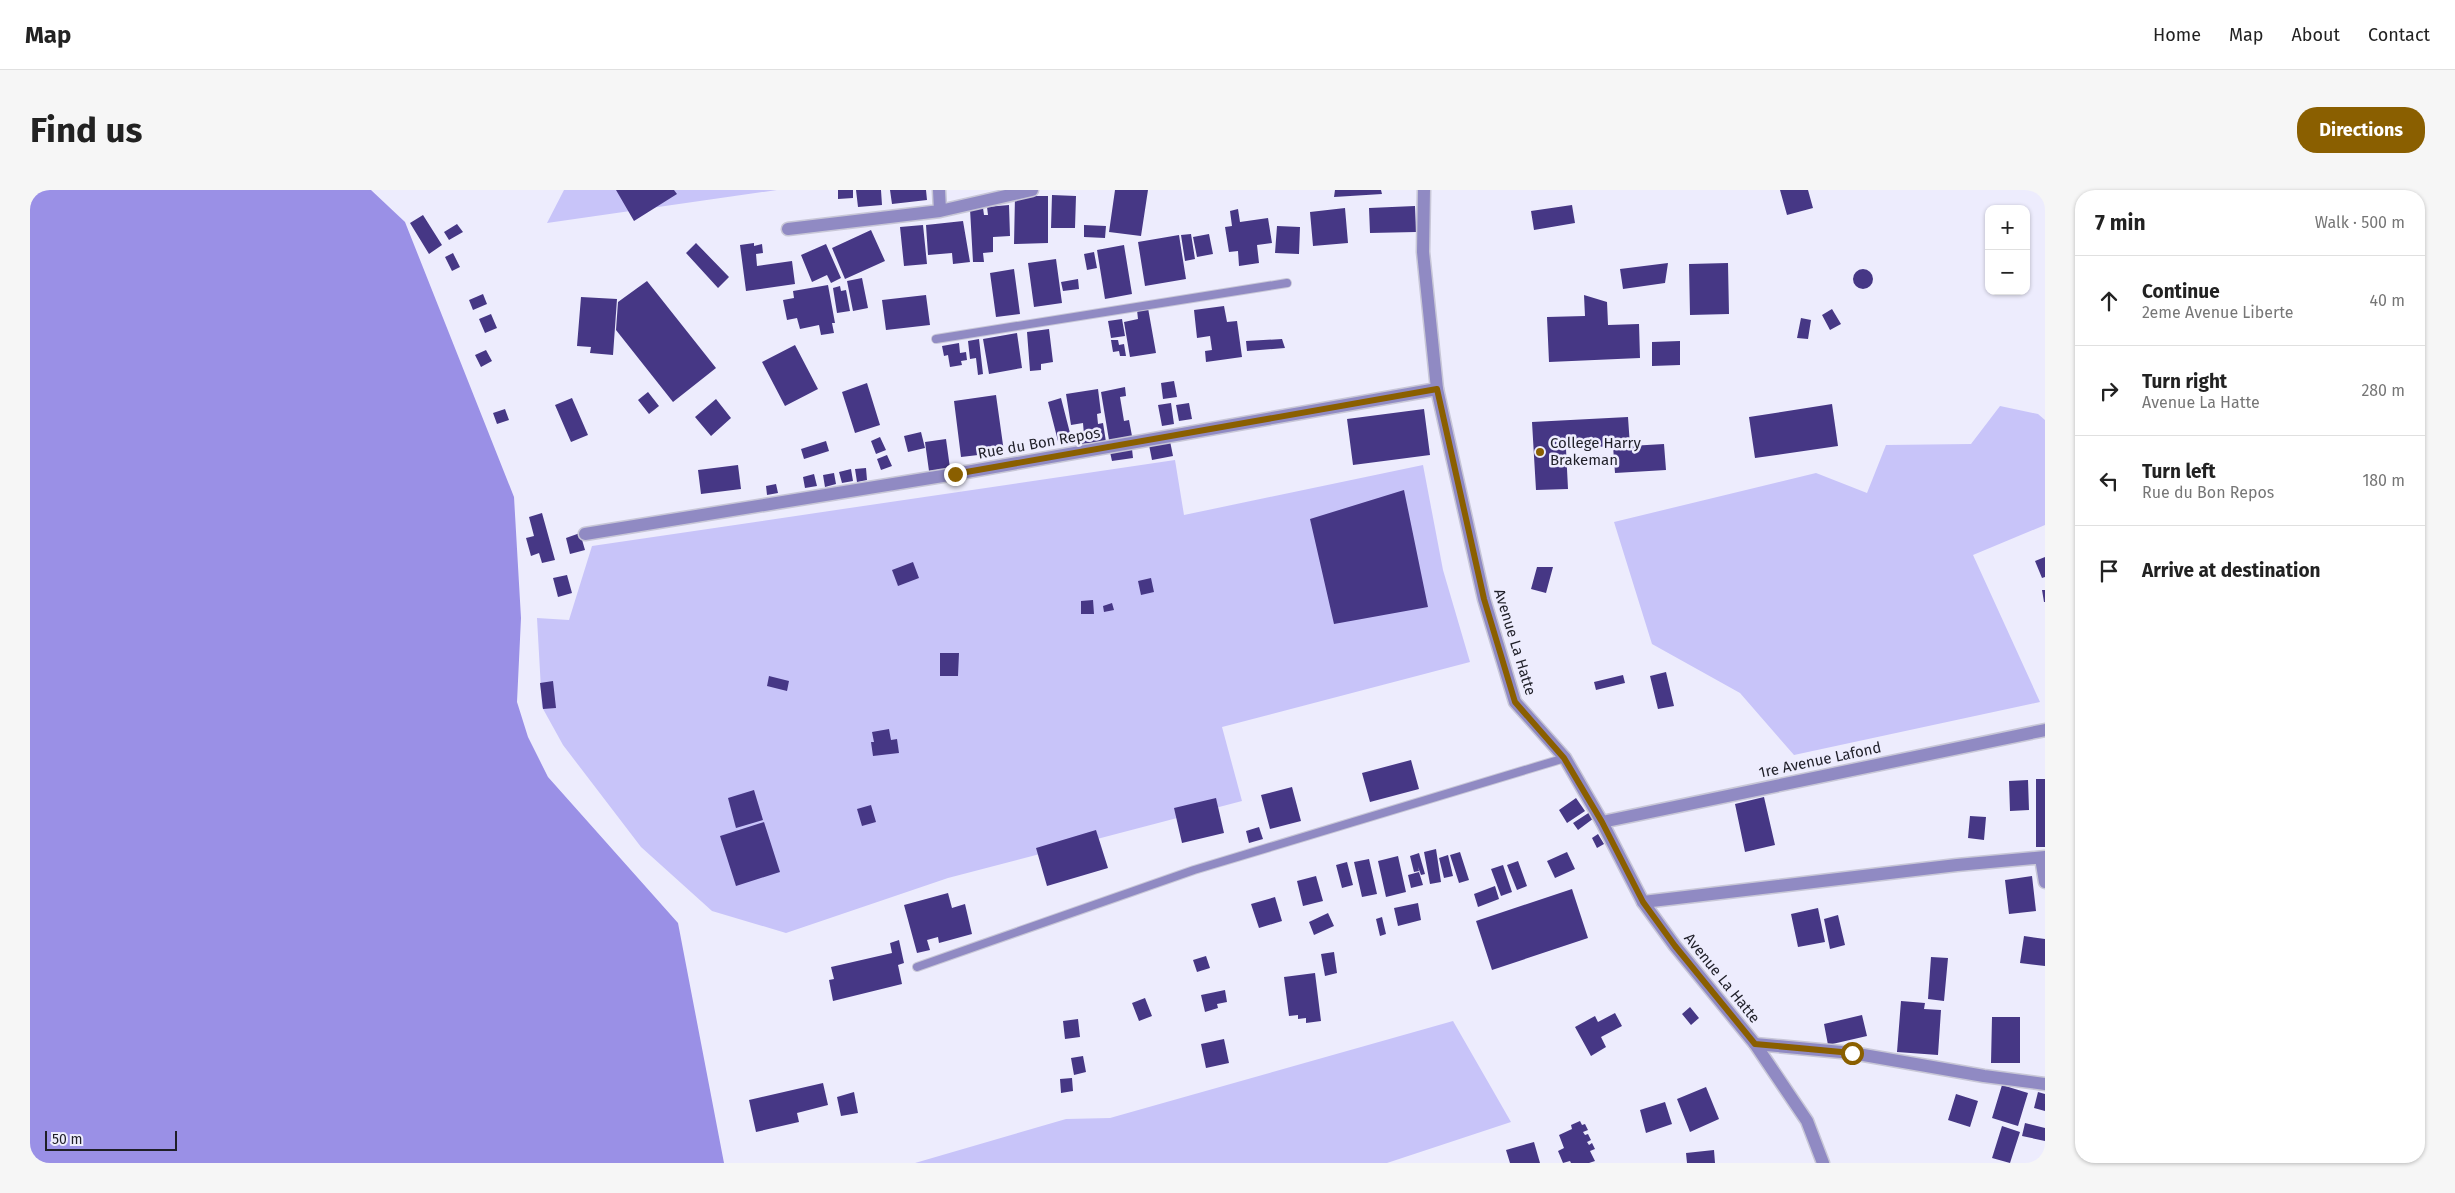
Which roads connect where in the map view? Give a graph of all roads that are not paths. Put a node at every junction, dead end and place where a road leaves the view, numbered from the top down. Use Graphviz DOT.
graph roads {
  1 [pos="939,190"];
  2 [pos="1032,190"];
  3 [pos="1424,190"];
  4 [pos="940,211"];
  5 [pos="788,229"];
  6 [pos="1287,283"];
  7 [pos="936,339"];
  8 [pos="1437,389"];
  9 [pos="586,534"];
  10 [pos="2045,730"];
  11 [pos="1564,758"];
  12 [pos="1602,822"];
  13 [pos="2043,858"];
  14 [pos="2045,882"];
  15 [pos="1643,902"];
  16 [pos="917,968"];
  17 [pos="1755,1044"];
  18 [pos="2045,1084"];
  19 [pos="1823,1163"];
  1 -- 4 [label="street"];
  2 -- 4 [label="street"];
  3 -- 8 [label="street, Avenue La Hatte"];
  4 -- 5 [label="street"];
  6 -- 7 [label="lane"];
  8 -- 9 [label="street, Rue du Bon Repos"];
  8 -- 11 [label="street, Avenue La Hatte"];
  10 -- 12 [label="street, 1re Avenue Lafond"];
  11 -- 12 [label="street, Avenue La Hatte"];
  11 -- 16 [label="lane"];
  12 -- 15 [label="street, Avenue La Hatte"];
  13 -- 14 [label="street"];
  13 -- 15 [label="street"];
  15 -- 17 [label="street, Avenue La Hatte"];
  17 -- 18 [label="street"];
  17 -- 19 [label="street, Avenue La Hatte"];
}
